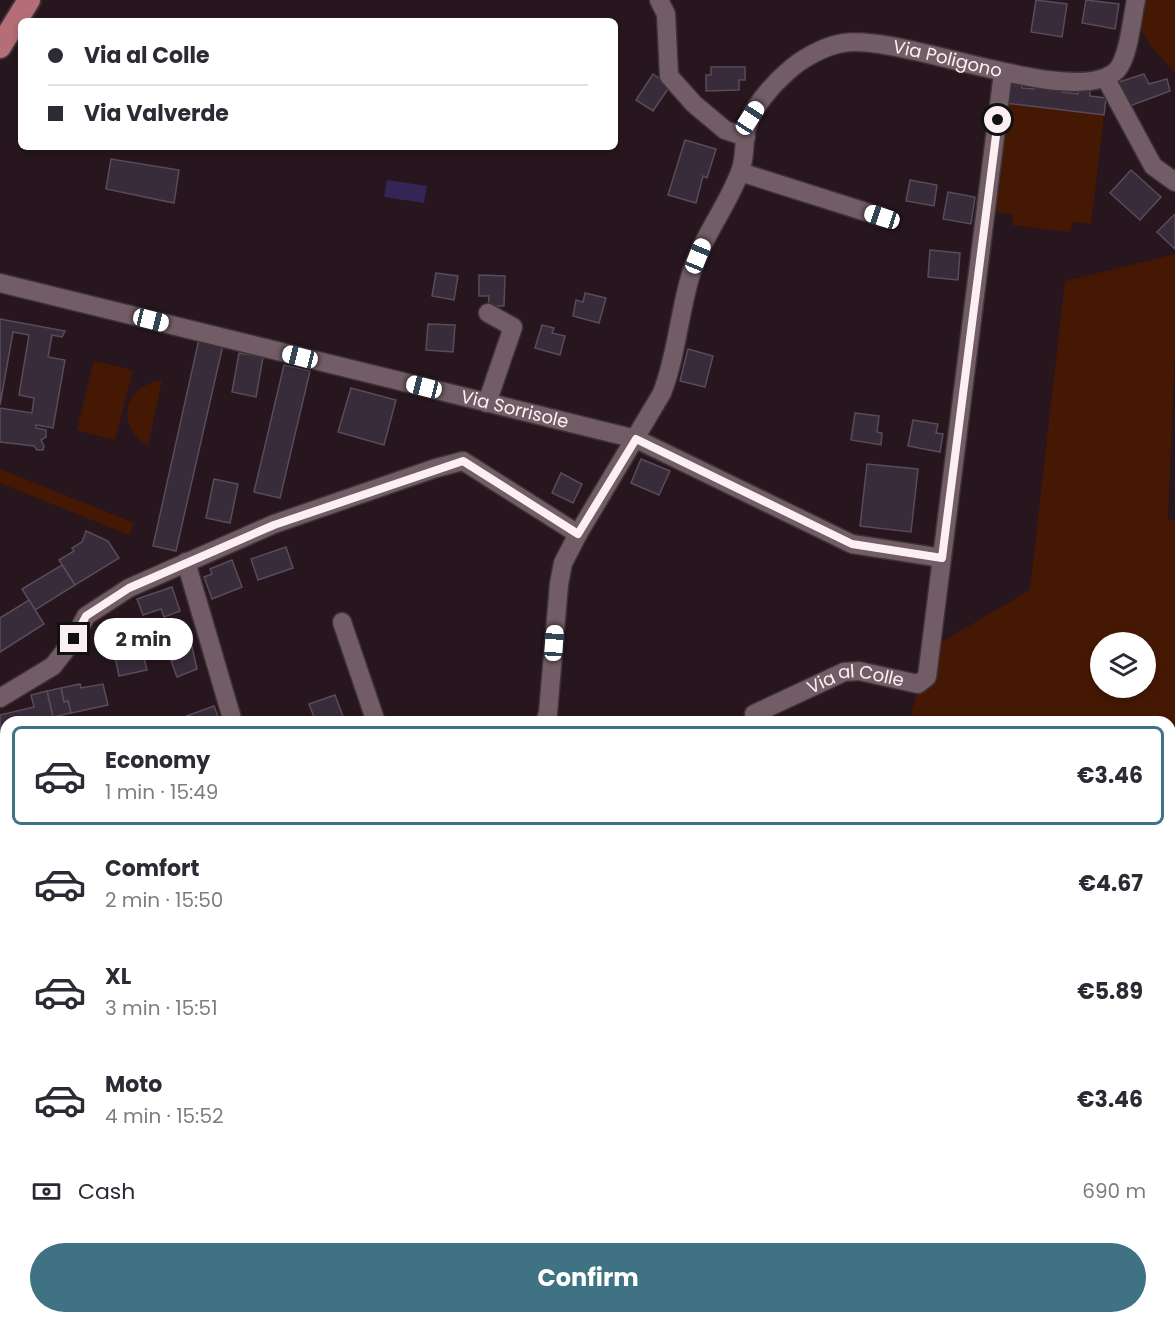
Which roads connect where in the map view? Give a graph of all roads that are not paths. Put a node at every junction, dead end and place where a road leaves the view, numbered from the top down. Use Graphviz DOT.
graph roads {
  1 [pos="29,0"];
  2 [pos="659,0"];
  3 [pos="1136,0"];
  4 [pos="0,47"];
  5 [pos="1003,73"];
  6 [pos="1106,79"];
  7 [pos="746,137"];
  8 [pos="740,172"];
  9 [pos="1175,182"];
  10 [pos="882,217"];
  11 [pos="0,283"];
  12 [pos="488,313"];
  13 [pos="487,403"];
  14 [pos="636,439"];
  15 [pos="578,534"];
  16 [pos="942,558"];
  17 [pos="186,562"];
  18 [pos="342,622"];
  19 [pos="0,698"];
  20 [pos="754,714"];
  21 [pos="231,716"];
  22 [pos="374,716"];
  23 [pos="546,716"];
  1 -- 4 [label="main road"];
  2 -- 7 [label="street"];
  3 -- 6 [label="street"];
  5 -- 6 [label="street, Via Poligono"];
  5 -- 7 [label="street, Via Poligono"];
  5 -- 16 [label="street, Via al Colle"];
  6 -- 9 [label="street"];
  7 -- 8 [label="street, Via Poligono"];
  8 -- 10 [label="street"];
  8 -- 14 [label="street, Via Poligono"];
  11 -- 13 [label="street, Via Sorrisole"];
  12 -- 13 [label="street"];
  13 -- 14 [label="street, Via Sorrisole"];
  14 -- 15 [label="street, Via Poligono"];
  14 -- 16 [label="street, Via Sorrisole"];
  15 -- 17 [label="street"];
  15 -- 23 [label="street, Via Poligono"];
  16 -- 20 [label="street, Via al Colle"];
  17 -- 19 [label="street"];
  17 -- 21 [label="street"];
  18 -- 22 [label="street"];
}
